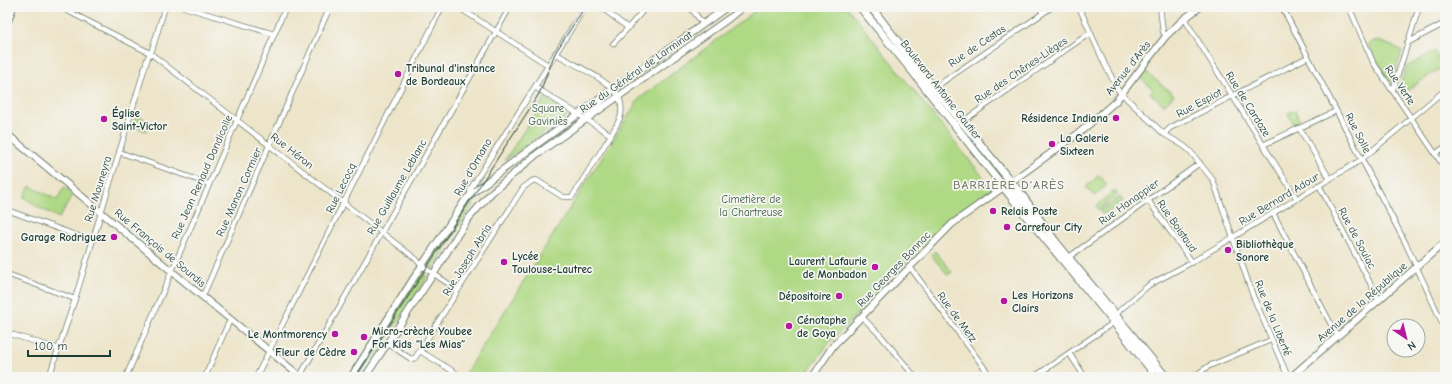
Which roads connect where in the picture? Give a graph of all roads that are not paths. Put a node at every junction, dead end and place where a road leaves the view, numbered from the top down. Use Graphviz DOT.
graph roads {
  1 [pos="13,7"];
  2 [pos="60,7"];
  3 [pos="165,7"];
  4 [pos="184,7"];
  5 [pos="286,7"];
  6 [pos="330,7"];
  7 [pos="442,7"];
  8 [pos="458,7"];
  9 [pos="510,7"];
  10 [pos="585,7"];
  11 [pos="601,7"];
  12 [pos="646,7"];
  13 [pos="690,7"];
  14 [pos="727,7"];
  15 [pos="743,7"];
  16 [pos="871,7"];
  17 [pos="1038,7"];
  18 [pos="1052,7"];
  19 [pos="1079,7"];
  20 [pos="1160,7"];
  21 [pos="1200,7"];
  22 [pos="1282,7"];
  23 [pos="1349,7"];
  24 [pos="1419,7"];
  25 [pos="70,9"];
  26 [pos="864,9"];
  27 [pos="1043,13"];
  28 [pos="1184,19"];
  29 [pos="1445,23"];
  30 [pos="7,24"];
  31 [pos="703,24"];
  32 [pos="628,28"];
  33 [pos="496,31"];
  34 [pos="274,34"];
  35 [pos="1091,34"];
  36 [pos="1166,36"];
  37 [pos="1407,43"];
  38 [pos="613,44"];
  39 [pos="555,52"];
  40 [pos="150,53"];
  41 [pos="1308,57"];
  42 [pos="548,65"];
  43 [pos="535,87"];
  44 [pos="934,88"];
  45 [pos="613,89"];
  46 [pos="1392,90"];
  47 [pos="1445,90"];
  48 [pos="1122,94"];
  49 [pos="1232,96"];
  50 [pos="618,97"];
  51 [pos="1336,111"];
  52 [pos="578,114"];
  53 [pos="586,119"];
  54 [pos="1412,119"];
  55 [pos="237,120"];
  56 [pos="962,122"];
  57 [pos="1299,128"];
  58 [pos="7,134"];
  59 [pos="1164,134"];
  60 [pos="611,135"];
  61 [pos="270,145"];
  62 [pos="1263,145"];
  63 [pos="1445,147"];
  64 [pos="119,152"];
  65 [pos="1436,154"];
  66 [pos="1361,160"];
  67 [pos="1200,163"];
  68 [pos="1445,168"];
  69 [pos="1330,179"];
  70 [pos="1011,182"];
  71 [pos="209,184"];
  72 [pos="1319,185"];
  73 [pos="1003,187"];
  74 [pos="471,195"];
  75 [pos="1297,199"];
  76 [pos="1148,200"];
  77 [pos="343,203"];
  78 [pos="7,210"];
  79 [pos="101,212"];
  80 [pos="1273,213"];
  81 [pos="382,232"];
  82 [pos="1233,237"];
  83 [pos="92,241"];
  84 [pos="1055,241"];
  85 [pos="1445,242"];
  86 [pos="1069,257"];
  87 [pos="1192,262"];
  88 [pos="422,266"];
  89 [pos="910,267"];
  90 [pos="1417,267"];
  91 [pos="171,270"];
  92 [pos="7,274"];
  93 [pos="433,274"];
  94 [pos="458,290"];
  95 [pos="202,296"];
  96 [pos="75,300"];
  97 [pos="1379,300"];
  98 [pos="862,317"];
  99 [pos="1115,318"];
  100 [pos="231,320"];
  101 [pos="1445,329"];
  102 [pos="7,333"];
  103 [pos="1339,335"];
  104 [pos="1271,340"];
  105 [pos="387,343"];
  106 [pos="59,349"];
  107 [pos="269,351"];
  108 [pos="420,351"];
  109 [pos="1069,353"];
  110 [pos="1040,375"];
  111 [pos="300,376"];
  112 [pos="458,376"];
  113 [pos="49,377"];
  114 [pos="126,377"];
  115 [pos="205,377"];
  116 [pos="256,377"];
  117 [pos="351,377"];
  118 [pos="365,377"];
  119 [pos="812,377"];
  120 [pos="915,377"];
  121 [pos="991,377"];
  122 [pos="1034,377"];
  123 [pos="1085,377"];
  124 [pos="1157,377"];
  125 [pos="1166,377"];
  126 [pos="1193,377"];
  127 [pos="1288,377"];
  128 [pos="1291,377"];
  1 -- 30 [label="main road"];
  2 -- 25 [label="street, Rue Héron"];
  3 -- 40 [label="street, Rue Mouneyra"];
  4 -- 34 [label="street"];
  5 -- 34 [label="street, Rue Jean Renaud Dandicolle"];
  6 -- 61 [label="street, Rue Manon Cormier"];
  7 -- 77 [label="street, Rue Lecocq"];
  8 -- 33 [label="street"];
  9 -- 33 [label="street, Rue Guillaume Leblanc"];
  10 -- 39 [label="street, Rue d'Ornano"];
  11 -- 32 [label="street"];
  12 -- 32 [label="street"];
  13 -- 31 [label="street"];
  14 -- 31 [label="main road, Rue du Général de Larminat"];
  15 -- 50 [label="main road, Rue du Général de Larminat"];
  16 -- 44 [label="main road, Boulevard Antoine Gautier"];
  17 -- 27 [label="street"];
  18 -- 27 [label="street, Rue de Cestas"];
  19 -- 35 [label="street, Rue de la Liberté"];
  20 -- 36 [label="street"];
  21 -- 28 [label="main road, Avenue d'Arès"];
  22 -- 41 [label="street, Rue Solle"];
  23 -- 46 [label="street, Rue Verte"];
  24 -- 37 [label="street"];
  25 -- 40 [label="street, Rue Héron"];
  26 -- 73 [label="main road, Boulevard Antoine Gautier"];
  27 -- 44 [label="street, Rue de Cestas"];
  28 -- 36 [label="main road, Avenue d'Arès"];
  28 -- 49 [label="street, Rue de Cardoze"];
  29 -- 37 [label="street"];
  31 -- 45 [label="main road, Rue du Général de Larminat"];
  32 -- 38 [label="street"];
  33 -- 42 [label="street"];
  33 -- 81 [label="street, Rue Guillaume Leblanc"];
  34 -- 55 [label="street, Rue Jean Renaud Dandicolle"];
  35 -- 48 [label="street, Rue de la Liberté"];
  35 -- 56 [label="street, Rue des Chênes-Lièges"];
  36 -- 48 [label="main road, Avenue d'Arès"];
  37 -- 46 [label="street"];
  39 -- 42 [label="street, Rue d'Ornano"];
  39 -- 45 [label="street"];
  40 -- 55 [label="street, Rue Héron"];
  40 -- 64 [label="street, Rue Mouneyra"];
  41 -- 49 [label="street, Rue Espiot"];
  41 -- 51 [label="street, Rue Solle"];
  42 -- 43 [label="street, Rue d'Ornano"];
  43 -- 52 [label="street"];
  43 -- 74 [label="street, Rue d'Ornano"];
  44 -- 56 [label="main road, Boulevard Antoine Gautier"];
  45 -- 50 [label="street"];
  45 -- 52 [label="main road, Rue du Général de Larminat"];
  45 -- 53 [label="street"];
  46 -- 54 [label="street, Rue Verte"];
  47 -- 54 [label="street, Rue Bernard Adour"];
  48 -- 59 [label="street, Rue de la Liberté"];
  48 -- 70 [label="main road, Avenue d'Arès"];
  49 -- 59 [label="street, Rue Espiot"];
  49 -- 62 [label="street, Rue de Cardoze"];
  50 -- 53 [label="main road, Rue du Général de Larminat"];
  50 -- 60 [label="street"];
  51 -- 57 [label="street"];
  51 -- 66 [label="street, Rue Solle"];
  52 -- 53 [label="street"];
  52 -- 74 [label="main road, Rue du Général de Larminat"];
  53 -- 60 [label="street"];
  53 -- 93 [label="main road, Rue du Général de Larminat"];
  54 -- 65 [label="street, Rue Verte"];
  54 -- 66 [label="street, Rue Bernard Adour"];
  55 -- 61 [label="street, Rue Héron"];
  55 -- 71 [label="street, Rue Jean Renaud Dandicolle"];
  56 -- 70 [label="main road, Boulevard Antoine Gautier"];
  57 -- 62 [label="street"];
  57 -- 69 [label="street"];
  58 -- 79 [label="main road, Rue François de Sourdis"];
  59 -- 67 [label="street, Rue de la Liberté"];
  60 -- 94 [label="street, Rue Joseph Abria"];
  61 -- 77 [label="street, Rue Héron"];
  61 -- 95 [label="street, Rue Manon Cormier"];
  62 -- 75 [label="street, Rue de Cardoze"];
  63 -- 65 [label="street"];
  64 -- 71 [label="street"];
  64 -- 79 [label="street, Rue Mouneyra"];
  65 -- 68 [label="street, Rue Verte"];
  66 -- 69 [label="street, Rue Bernard Adour"];
  66 -- 90 [label="street, Rue Solle"];
  67 -- 76 [label="street, Rue Hanappier"];
  67 -- 82 [label="street, Rue de la Liberté"];
  69 -- 72 [label="street, Rue Bernard Adour"];
  70 -- 73 [label="main road, Avenue d'Arès"];
  70 -- 84 [label="main road, Boulevard Antoine Gautier"];
  71 -- 91 [label="street, Rue Jean Renaud Dandicolle"];
  72 -- 75 [label="street, Rue Bernard Adour"];
  72 -- 97 [label="street, Rue de Soulac"];
  73 -- 84 [label="main road"];
  73 -- 89 [label="main road, Rue Georges Bonnac"];
  73 -- 99 [label="main road, Boulevard Antoine Gautier"];
  74 -- 88 [label="main road, Rue d'Ornano"];
  75 -- 80 [label="street, Rue Bernard Adour"];
  76 -- 86 [label="street, Rue Hanappier"];
  76 -- 87 [label="street, Rue Boistaud"];
  77 -- 81 [label="street, Rue Héron"];
  77 -- 107 [label="street, Rue Lecocq"];
  78 -- 83 [label="street"];
  79 -- 83 [label="street, Rue Mouneyra"];
  79 -- 91 [label="main road, Rue François de Sourdis"];
  80 -- 82 [label="street, Rue Bernard Adour"];
  80 -- 103 [label="street"];
  81 -- 88 [label="street, Rue Héron"];
  81 -- 111 [label="street, Rue Guillaume Leblanc"];
  82 -- 87 [label="street, Rue Bernard Adour"];
  82 -- 104 [label="street, Rue de la Liberté"];
  83 -- 96 [label="street, Rue Mouneyra"];
  84 -- 86 [label="main road, Boulevard Antoine Gautier"];
  85 -- 90 [label="main road, Avenue de la République"];
  86 -- 99 [label="main road, Boulevard Antoine Gautier"];
  87 -- 99 [label="street, Rue Bernard Adour"];
  88 -- 93 [label="street, Rue Héron"];
  88 -- 117 [label="main road, Rue d'Ornano"];
  89 -- 98 [label="main road, Rue Georges Bonnac"];
  89 -- 121 [label="street, Rue de Metz"];
  90 -- 97 [label="main road, Avenue de la République"];
  90 -- 101 [label="street, Rue Solle"];
  91 -- 95 [label="main road, Rue François de Sourdis"];
  91 -- 114 [label="street, Rue Jean Renaud Dandicolle"];
  92 -- 96 [label="street"];
  93 -- 94 [label="street"];
  93 -- 105 [label="main road, Rue du Général de Larminat"];
  94 -- 108 [label="street, Rue Joseph Abria"];
  95 -- 100 [label="main road, Rue François de Sourdis"];
  96 -- 106 [label="street, Rue Mouneyra"];
  97 -- 103 [label="main road, Avenue de la République"];
  98 -- 119 [label="main road, Rue Georges Bonnac"];
  98 -- 120 [label="street"];
  99 -- 109 [label="street, Rue Bernard Adour"];
  99 -- 124 [label="main road"];
  99 -- 125 [label="main road"];
  100 -- 107 [label="main road, Rue François de Sourdis"];
  100 -- 115 [label="street"];
  102 -- 106 [label="street"];
  103 -- 128 [label="main road, Avenue de la République"];
  104 -- 126 [label="street"];
  104 -- 127 [label="street, Rue de la Liberté"];
  105 -- 108 [label="street"];
  105 -- 118 [label="main road, Rue du Général de Larminat"];
  106 -- 113 [label="street, Rue Mouneyra"];
  107 -- 111 [label="main road, Rue François de Sourdis"];
  107 -- 116 [label="street, Rue Lecocq"];
  108 -- 112 [label="street"];
  109 -- 110 [label="street, Rue Bernard Adour"];
  109 -- 123 [label="street"];
  110 -- 122 [label="street, Rue Bernard Adour"];
}
